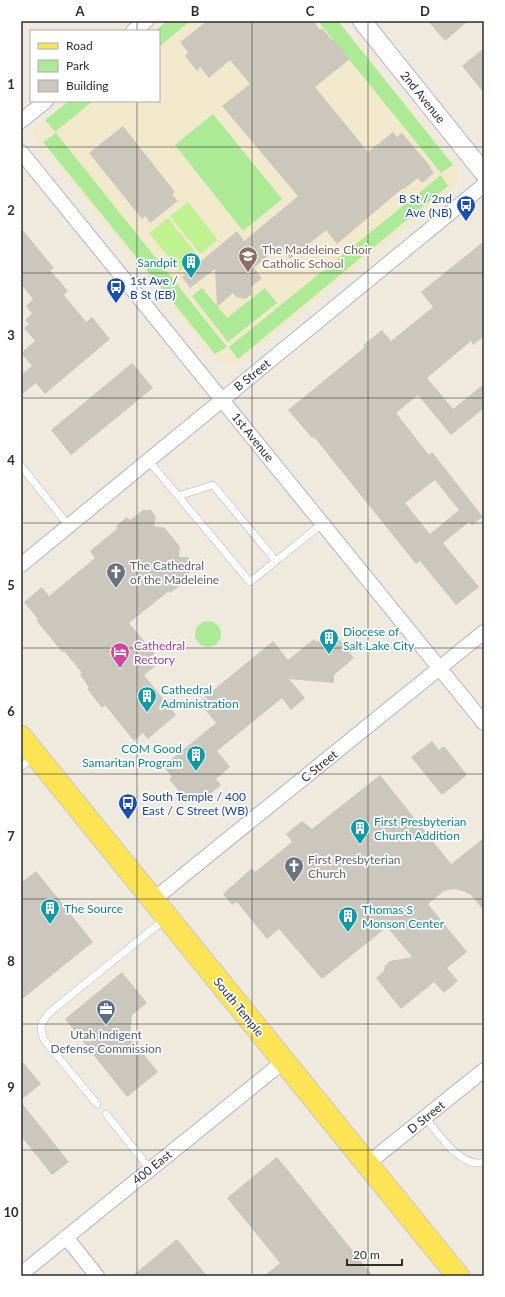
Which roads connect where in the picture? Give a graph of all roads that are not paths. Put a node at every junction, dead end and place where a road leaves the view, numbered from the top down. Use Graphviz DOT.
graph roads {
  1 [pos="146,21"];
  2 [pos="362,21"];
  3 [pos="134,30"];
  4 [pos="45,102"];
  5 [pos="21,121"];
  6 [pos="21,152"];
  7 [pos="484,173"];
  8 [pos="484,185"];
  9 [pos="222,399"];
  10 [pos="148,460"];
  11 [pos="21,466"];
  12 [pos="178,496"];
  13 [pos="323,524"];
  14 [pos="70,526"];
  15 [pos="276,561"];
  16 [pos="21,565"];
  17 [pos="484,632"];
  18 [pos="439,668"];
  19 [pos="484,723"];
  20 [pos="21,737"];
  21 [pos="28,761"];
  22 [pos="153,900"];
  23 [pos="167,917"];
  24 [pos="284,1061"];
  25 [pos="484,1070"];
  26 [pos="97,1104"];
  27 [pos="106,1114"];
  28 [pos="425,1117"];
  29 [pos="484,1162"];
  30 [pos="367,1164"];
  31 [pos="150,1169"];
  32 [pos="66,1237"];
  33 [pos="21,1274"];
  34 [pos="97,1276"];
  35 [pos="458,1276"];
  1 -- 3 [label="street"];
  2 -- 7 [label="street, 2nd Avenue"];
  4 -- 5 [label="street"];
  6 -- 9 [label="street, 1st Avenue"];
  8 -- 9 [label="street, B Street"];
  9 -- 10 [label="street, B Street"];
  9 -- 13 [label="street, 1st Avenue"];
  10 -- 12 [label="lane"];
  10 -- 14 [label="street, B Street"];
  11 -- 14 [label="lane"];
  12 -- 15 [label="lane"];
  12 -- 15 [label="lane"];
  13 -- 15 [label="lane"];
  13 -- 18 [label="street, 1st Avenue"];
  14 -- 16 [label="street, B Street"];
  17 -- 18 [label="street, C Street"];
  18 -- 19 [label="street, 1st Avenue"];
  18 -- 22 [label="street, C Street"];
  20 -- 21 [label="main road, South Temple"];
  21 -- 22 [label="main road, South Temple"];
  22 -- 23 [label="main road, South Temple"];
  23 -- 24 [label="main road, South Temple"];
  23 -- 26 [label="lane"];
  24 -- 30 [label="main road, South Temple"];
  24 -- 31 [label="street, 400 East"];
  25 -- 28 [label="street, D Street"];
  27 -- 31 [label="lane"];
  28 -- 29 [label="lane"];
  28 -- 30 [label="street, D Street"];
  30 -- 35 [label="main road, South Temple"];
  31 -- 32 [label="street, 400 East"];
  32 -- 33 [label="street, 400 East"];
  32 -- 34 [label="street"];
}
